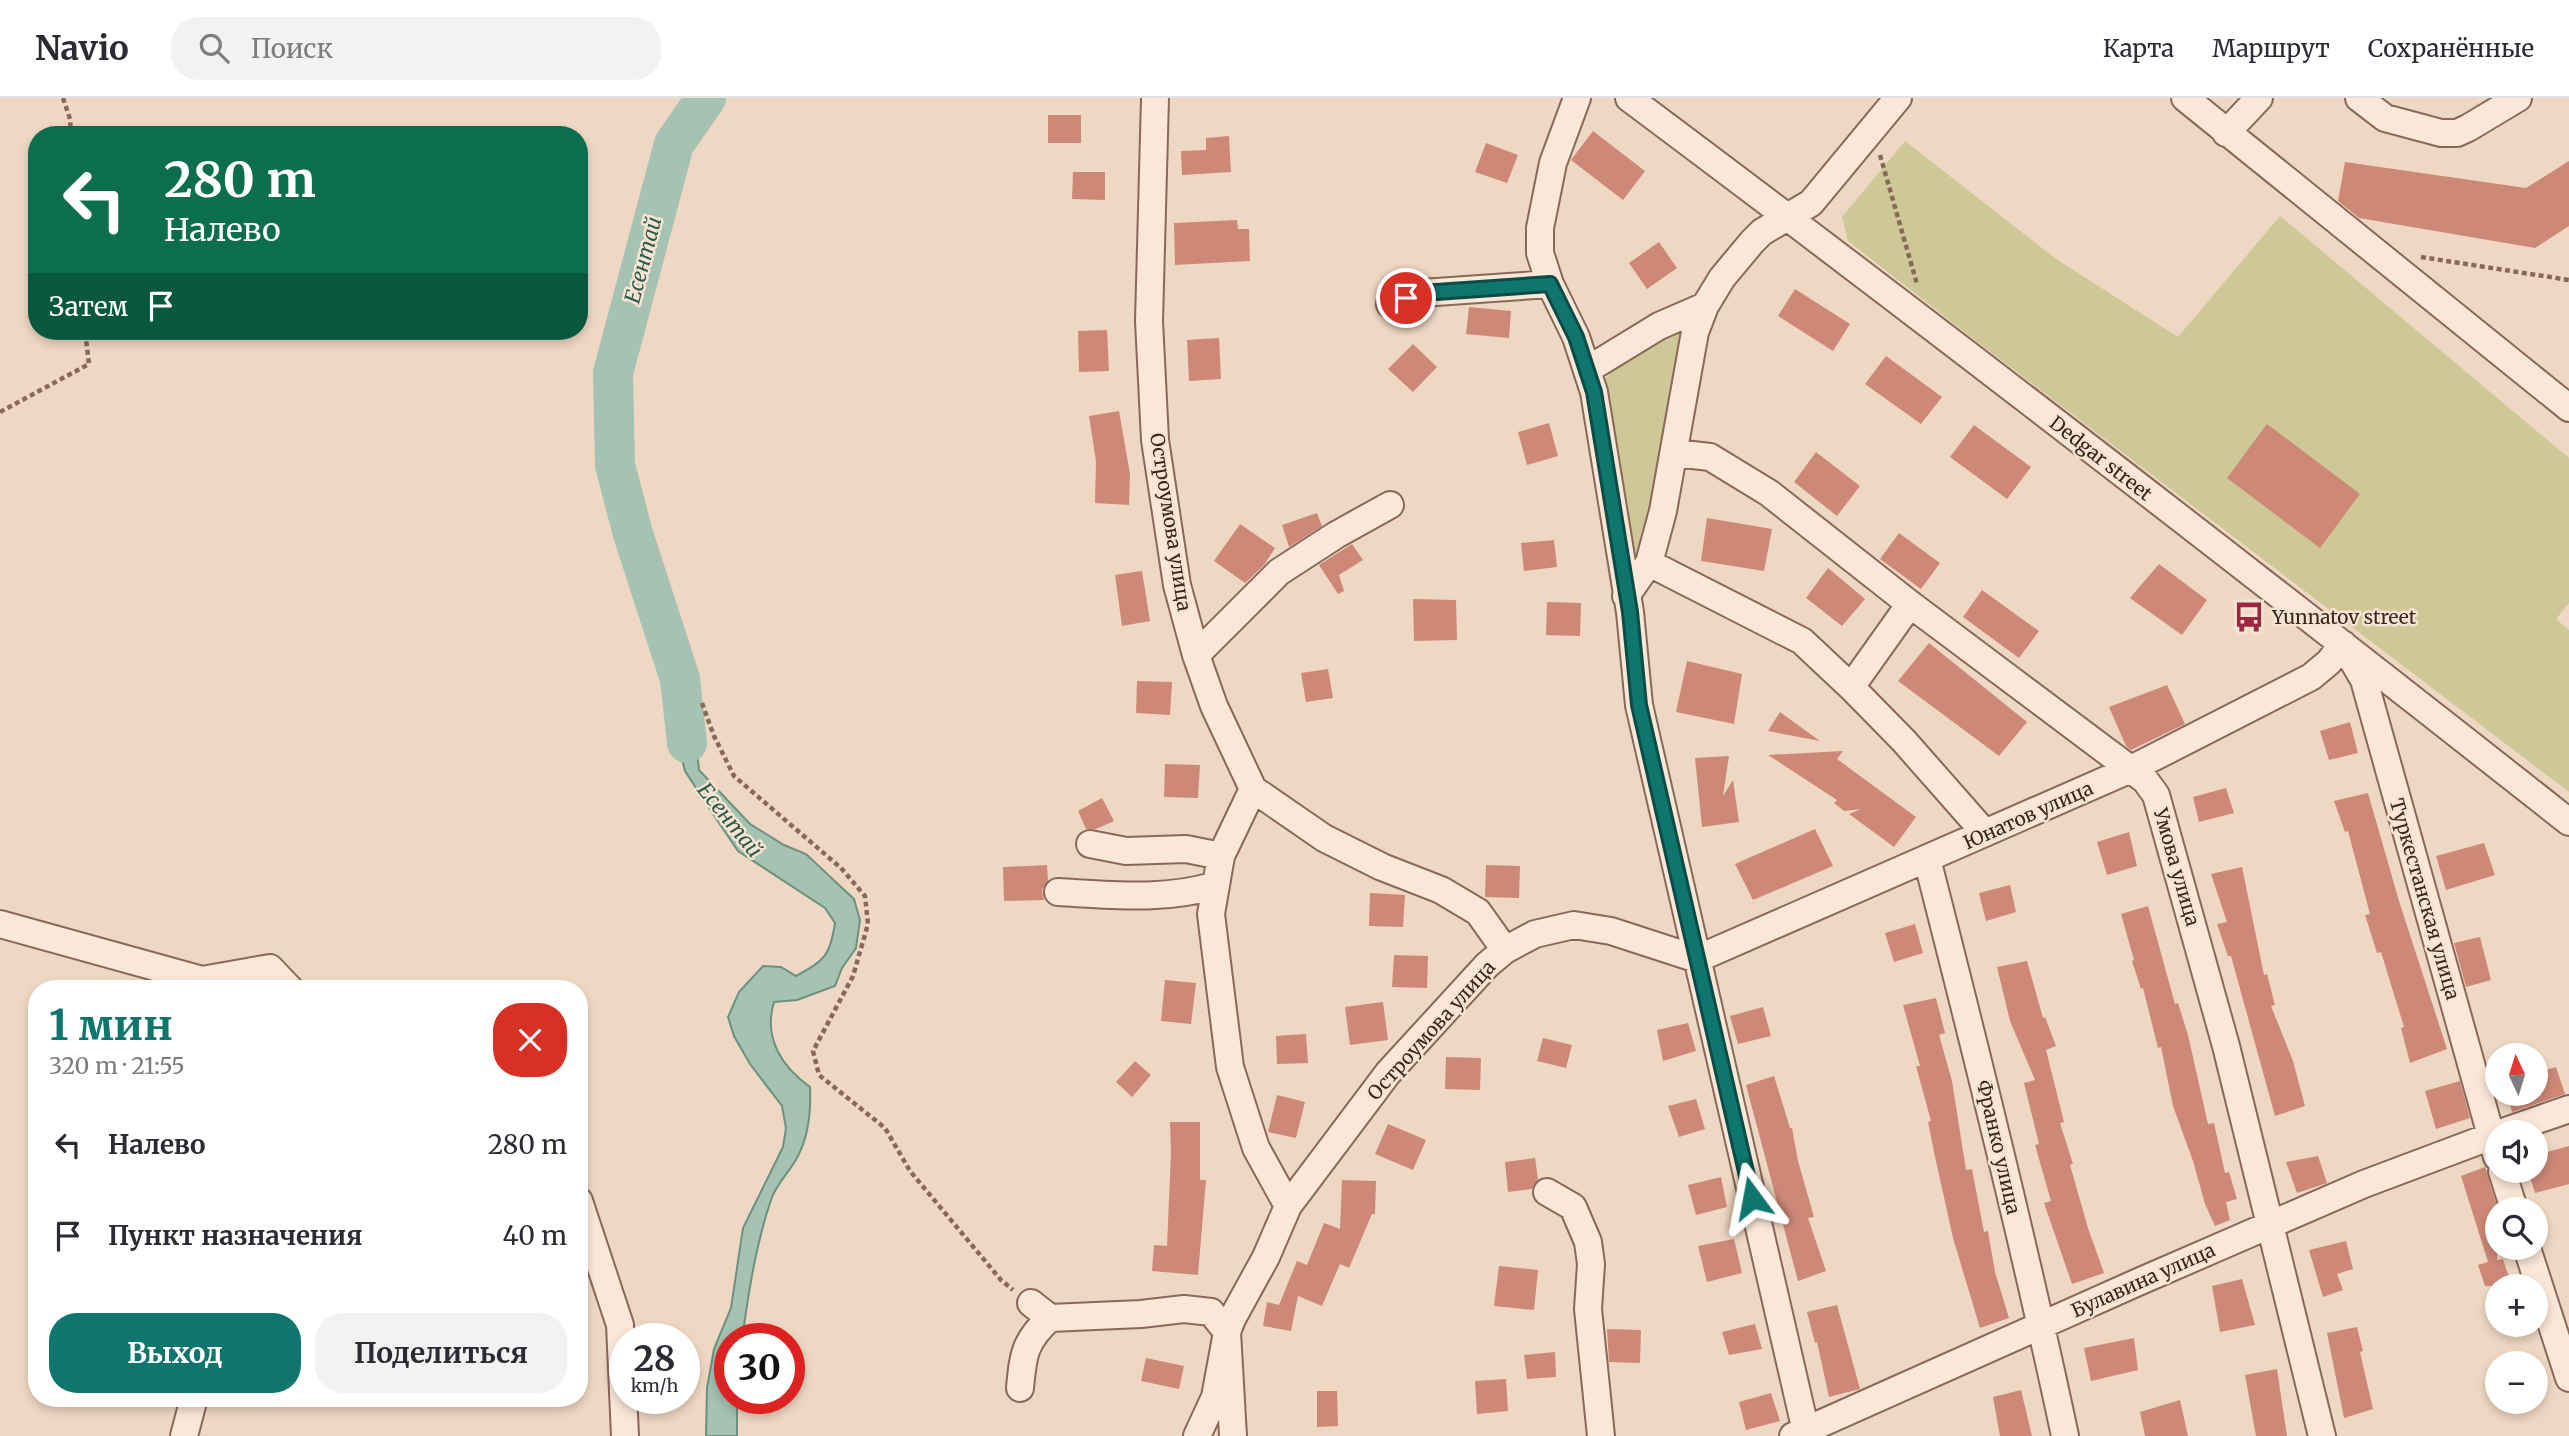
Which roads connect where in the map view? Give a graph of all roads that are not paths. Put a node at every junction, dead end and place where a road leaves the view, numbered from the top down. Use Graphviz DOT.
graph roads {
  1 [pos="1155,98"];
  2 [pos="1577,98"];
  3 [pos="1629,98"];
  4 [pos="1898,98"];
  5 [pos="2185,98"];
  6 [pos="2259,98"];
  7 [pos="2359,98"];
  8 [pos="2518,98"];
  9 [pos="2226,133"];
  10 [pos="1787,216"];
  11 [pos="1550,284"];
  12 [pos="1390,304"];
  13 [pos="1706,306"];
  14 [pos="1587,370"];
  15 [pos="2569,408"];
  16 [pos="1675,453"];
  17 [pos="1390,505"];
  18 [pos="1648,563"];
  19 [pos="1626,596"];
  20 [pos="1910,604"];
  21 [pos="2343,644"];
  22 [pos="1196,655"];
  23 [pos="1851,687"];
  24 [pos="2131,769"];
  25 [pos="1253,789"];
  26 [pos="2569,822"];
  27 [pos="1985,833"];
  28 [pos="1090,844"];
  29 [pos="1221,856"];
  30 [pos="1927,859"];
  31 [pos="1216,884"];
  32 [pos="1059,892"];
  33 [pos="0,925"];
  34 [pos="1505,950"];
  35 [pos="1697,959"];
  36 [pos="188,980"];
  37 [pos="219,980"];
  38 [pos="281,980"];
  39 [pos="2569,1109"];
  40 [pos="2491,1120"];
  41 [pos="2543,1120"];
  42 [pos="2485,1144"];
  43 [pos="1547,1192"];
  44 [pos="1288,1206"];
  45 [pos="2270,1225"];
  46 [pos="588,1228"];
  47 [pos="2531,1260"];
  48 [pos="2042,1325"];
  49 [pos="1227,1332"];
  50 [pos="2569,1378"];
  51 [pos="1020,1388"];
  52 [pos="192,1407"];
  53 [pos="1802,1434"];
  54 [pos="184,1436"];
  55 [pos="625,1436"];
  56 [pos="1197,1436"];
  57 [pos="1233,1436"];
  58 [pos="1601,1436"];
  59 [pos="2065,1436"];
  60 [pos="2322,1436"];
  1 -- 22 [label="street, Остроумова улица"];
  2 -- 11 [label="street"];
  3 -- 10 [label="street, Dedgar street"];
  4 -- 10 [label="street"];
  5 -- 9 [label="street"];
  6 -- 9 [label="street"];
  7 -- 8 [label="street"];
  9 -- 15 [label="street"];
  10 -- 13 [label="street"];
  10 -- 21 [label="street, Dedgar street"];
  11 -- 12 [label="street"];
  11 -- 14 [label="street"];
  13 -- 14 [label="street"];
  13 -- 16 [label="street"];
  14 -- 19 [label="street"];
  16 -- 18 [label="street"];
  16 -- 20 [label="street, Умова улица"];
  17 -- 22 [label="street"];
  18 -- 19 [label="street"];
  18 -- 23 [label="street"];
  19 -- 35 [label="street"];
  20 -- 23 [label="street"];
  20 -- 24 [label="street, Умова улица"];
  21 -- 24 [label="street, Юнатов улица"];
  21 -- 26 [label="street, Dedgar street"];
  21 -- 40 [label="street, Туркестанская улица"];
  22 -- 25 [label="street, Остроумова улица"];
  23 -- 27 [label="street"];
  24 -- 27 [label="street, Юнатов улица"];
  24 -- 45 [label="street, Умова улица"];
  25 -- 29 [label="street"];
  25 -- 34 [label="street"];
  27 -- 30 [label="street, Юнатов улица"];
  28 -- 29 [label="street"];
  29 -- 31 [label="street"];
  30 -- 35 [label="street, Юнатов улица"];
  30 -- 48 [label="street, Франко улица"];
  31 -- 32 [label="street"];
  31 -- 44 [label="street"];
  33 -- 36 [label="street"];
  34 -- 35 [label="street, Остроумова улица"];
  34 -- 44 [label="street, Остроумова улица"];
  35 -- 53 [label="street"];
  37 -- 38 [label="street"];
  39 -- 41 [label="street, Булавина улица"];
  42 -- 45 [label="street, Булавина улица"];
  43 -- 58 [label="street"];
  44 -- 49 [label="street, Остроумова улица"];
  45 -- 48 [label="street, Булавина улица"];
  45 -- 60 [label="street, Умова улица"];
  46 -- 55 [label="street"];
  47 -- 50 [label="street"];
  48 -- 53 [label="street, Булавина улица"];
  48 -- 59 [label="street, Франко улица"];
  49 -- 51 [label="street"];
  49 -- 56 [label="street, Остроумова улица"];
  49 -- 57 [label="street"];
  52 -- 54 [label="street"];
}
